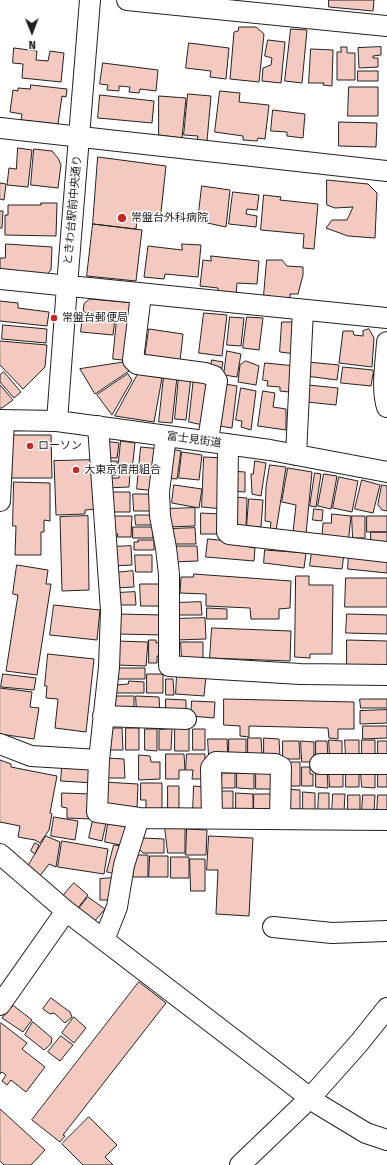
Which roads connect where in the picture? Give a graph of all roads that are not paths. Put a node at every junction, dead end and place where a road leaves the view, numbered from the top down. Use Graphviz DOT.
graph roads {
  1 [pos="90,0"];
  2 [pos="127,0"];
  3 [pos="387,26"];
  4 [pos="0,128"];
  5 [pos="0,138"];
  6 [pos="79,141"];
  7 [pos="387,171"];
  8 [pos="387,179"];
  9 [pos="0,279"];
  10 [pos="67,286"];
  11 [pos="140,294"];
  12 [pos="303,310"];
  13 [pos="387,318"];
  14 [pos="387,342"];
  15 [pos="387,407"];
  16 [pos="2,420"];
  17 [pos="57,421"];
  18 [pos="98,426"];
  19 [pos="166,436"];
  20 [pos="208,441"];
  21 [pos="228,444"];
  22 [pos="296,455"];
  23 [pos="387,472"];
  24 [pos="0,501"];
  25 [pos="387,552"];
  26 [pos="387,675"];
  27 [pos="103,716"];
  28 [pos="186,719"];
  29 [pos="0,744"];
  30 [pos="99,760"];
  31 [pos="320,764"];
  32 [pos="387,764"];
  33 [pos="139,818"];
  34 [pos="212,818"];
  35 [pos="280,819"];
  36 [pos="387,820"];
  37 [pos="0,854"];
  38 [pos="66,911"];
  39 [pos="272,927"];
  40 [pos="387,931"];
  41 [pos="104,940"];
  42 [pos="0,1005"];
  43 [pos="387,1008"];
  44 [pos="310,1098"];
  45 [pos="387,1140"];
  46 [pos="240,1165"];
  1 -- 6 [label="street, ときわ台駅前中央通り"];
  2 -- 3 [label="street"];
  4 -- 6 [label="street"];
  5 -- 6 [label="street"];
  6 -- 7 [label="street"];
  6 -- 8 [label="street"];
  6 -- 10 [label="street, ときわ台駅前中央通り"];
  9 -- 10 [label="street"];
  10 -- 11 [label="street"];
  10 -- 17 [label="street, ときわ台駅前中央通り"];
  11 -- 12 [label="street"];
  11 -- 20 [label="street"];
  12 -- 13 [label="street"];
  12 -- 22 [label="street"];
  14 -- 15 [label="street"];
  16 -- 17 [label="street, 富士見街道"];
  16 -- 24 [label="street"];
  17 -- 18 [label="street, 富士見街道"];
  18 -- 19 [label="street, 富士見街道"];
  18 -- 27 [label="street"];
  19 -- 20 [label="street, 富士見街道"];
  19 -- 26 [label="street"];
  20 -- 21 [label="street, 富士見街道"];
  21 -- 22 [label="street, 富士見街道"];
  21 -- 25 [label="street"];
  22 -- 23 [label="street, 富士見街道"];
  27 -- 28 [label="street"];
  27 -- 30 [label="street"];
  29 -- 30 [label="street"];
  30 -- 33 [label="street"];
  31 -- 32 [label="street"];
  33 -- 34 [label="street"];
  33 -- 41 [label="street"];
  34 -- 35 [label="street"];
  34 -- 35 [label="street"];
  35 -- 36 [label="street"];
  37 -- 38 [label="street"];
  38 -- 41 [label="street"];
  38 -- 42 [label="street"];
  39 -- 40 [label="street"];
  41 -- 44 [label="street"];
  43 -- 44 [label="street"];
  44 -- 45 [label="street"];
  44 -- 46 [label="street"];
}
